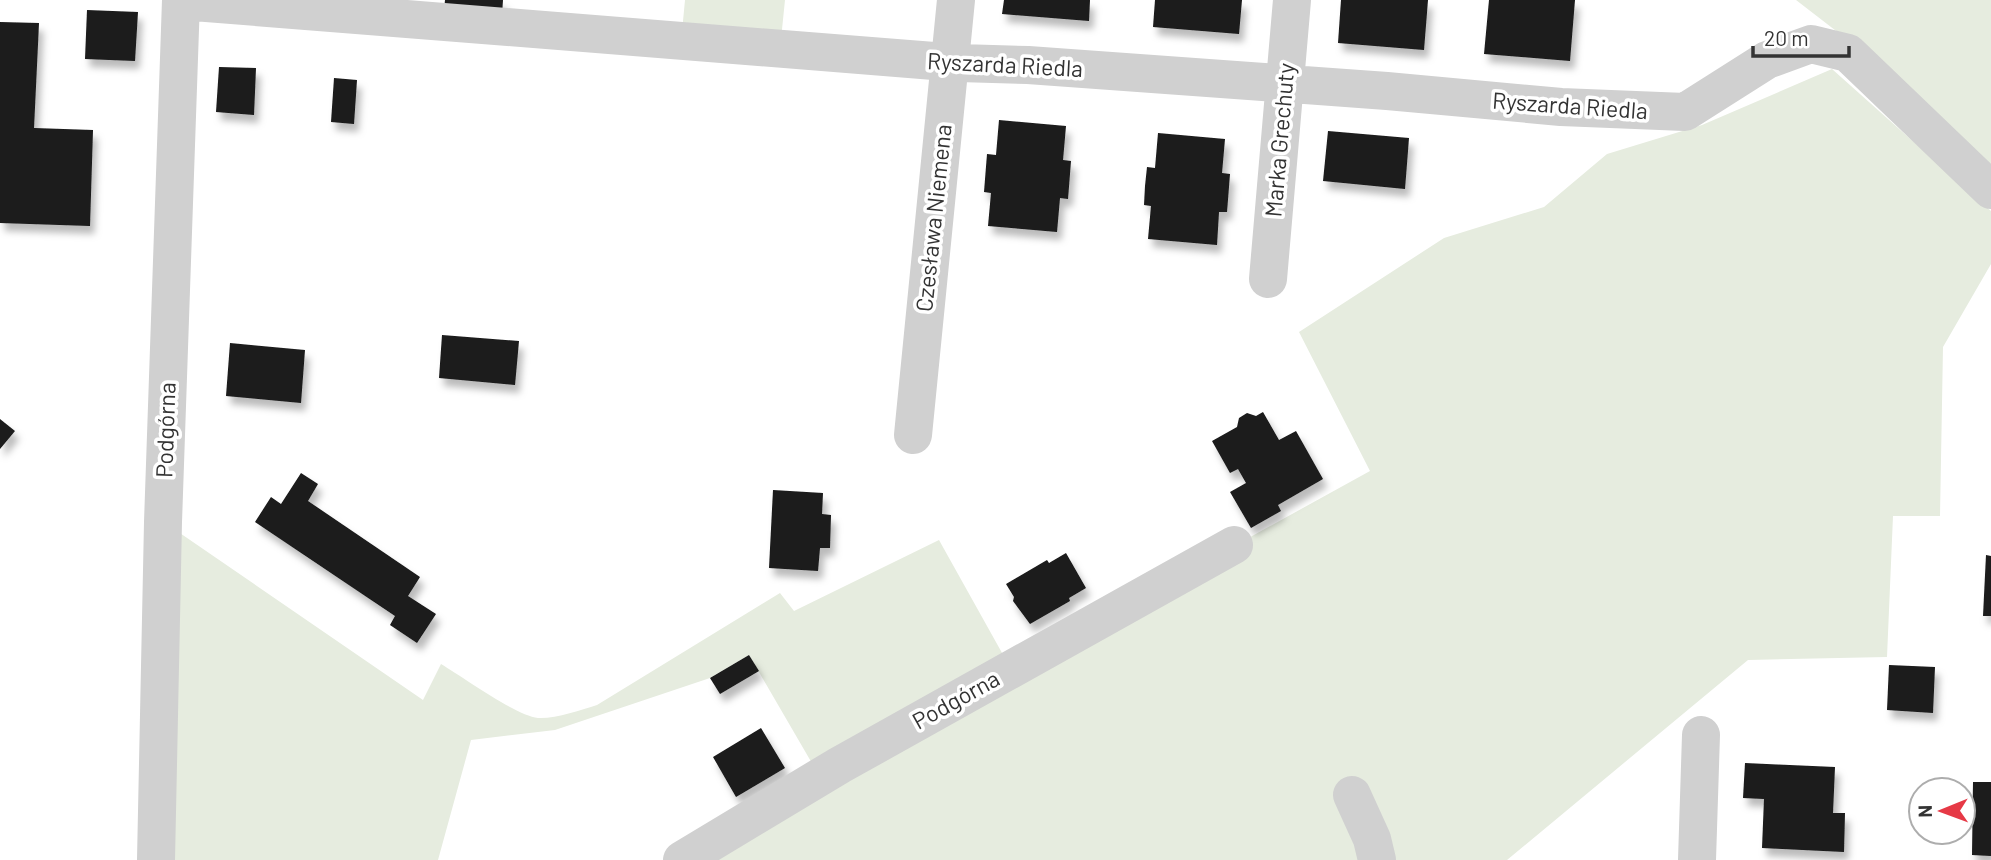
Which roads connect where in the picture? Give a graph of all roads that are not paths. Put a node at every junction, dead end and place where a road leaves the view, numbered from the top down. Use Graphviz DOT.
graph roads {
  1 [pos="956,0"];
  2 [pos="1292,0"];
  3 [pos="181,1"];
  4 [pos="949,62"];
  5 [pos="1285,83"];
  6 [pos="1991,190"];
  7 [pos="1268,279"];
  8 [pos="913,435"];
  9 [pos="1234,545"];
  10 [pos="1701,735"];
  11 [pos="1352,795"];
  12 [pos="156,860"];
  13 [pos="682,860"];
  14 [pos="1377,860"];
  15 [pos="1697,860"];
  1 -- 4 [label="street, Czesława Niemena"];
  2 -- 5 [label="street, Marka Grechuty"];
  3 -- 4 [label="street, Ryszarda Riedla"];
  3 -- 12 [label="street, Podgórna"];
  4 -- 5 [label="street, Ryszarda Riedla"];
  4 -- 8 [label="street, Czesława Niemena"];
  5 -- 6 [label="street, Ryszarda Riedla"];
  5 -- 7 [label="street, Marka Grechuty"];
  9 -- 13 [label="street, Podgórna"];
  10 -- 15 [label="street"];
  11 -- 14 [label="street"];
}
